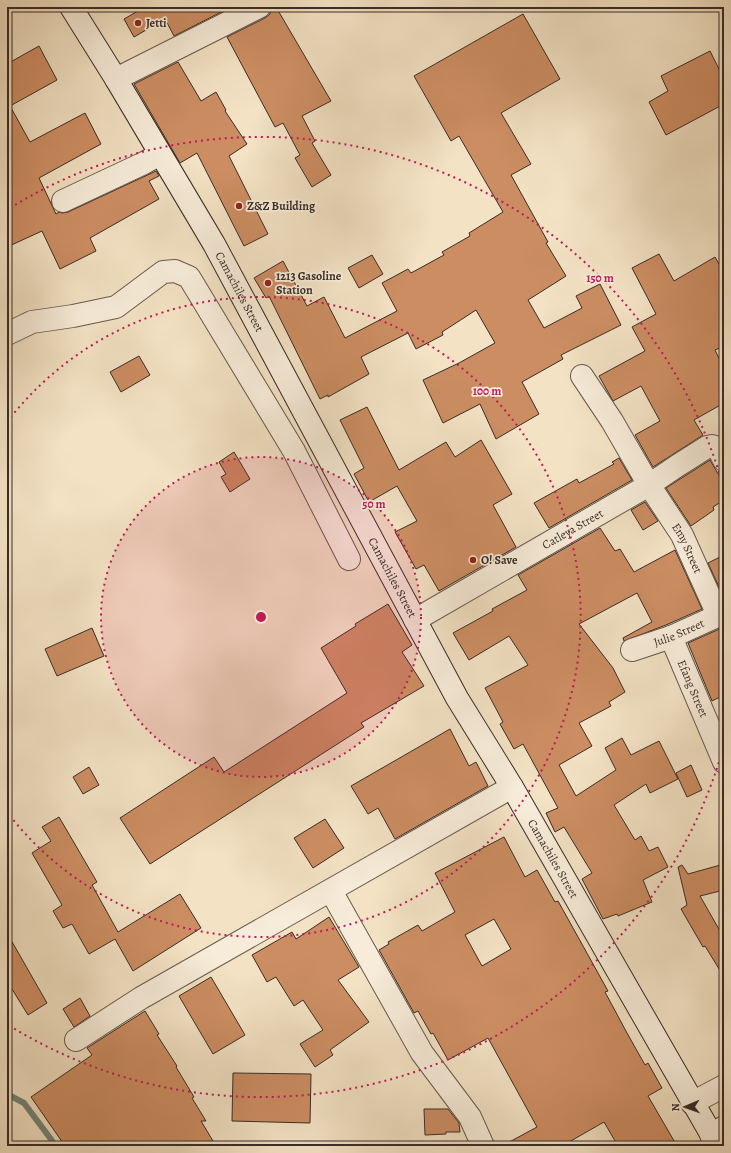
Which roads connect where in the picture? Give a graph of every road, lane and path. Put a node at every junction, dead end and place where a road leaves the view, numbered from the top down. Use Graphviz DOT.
graph roads {
  1 [pos="71,7"];
  2 [pos="259,7"];
  3 [pos="116,79"];
  4 [pos="160,154"];
  5 [pos="63,201"];
  6 [pos="7,334"];
  7 [pos="582,376"];
  8 [pos="724,460"];
  9 [pos="649,485"];
  10 [pos="349,559"];
  11 [pos="721,614"];
  12 [pos="415,620"];
  13 [pos="671,637"];
  14 [pos="632,650"];
  15 [pos="724,762"];
  16 [pos="512,787"];
  17 [pos="331,891"];
  18 [pos="76,1040"];
  19 [pos="724,1086"];
  20 [pos="692,1103"];
  21 [pos="717,1136"];
  22 [pos="484,1146"];
  1 -- 3 [label="street, Camachiles Street"];
  2 -- 3 [label="street"];
  3 -- 4 [label="street, Camachiles Street"];
  4 -- 5 [label="street"];
  4 -- 12 [label="street, Camachiles Street"];
  6 -- 10 [label="street"];
  7 -- 9 [label="street, Emy Street"];
  8 -- 9 [label="street, Catleya Street"];
  9 -- 11 [label="street, Emy Street"];
  9 -- 12 [label="street, Catleya Street"];
  11 -- 13 [label="street, Julie Street"];
  12 -- 16 [label="street, Camachiles Street"];
  13 -- 14 [label="street, Julie Street"];
  13 -- 15 [label="street, Efang Street"];
  16 -- 17 [label="street"];
  16 -- 20 [label="street, Camachiles Street"];
  17 -- 18 [label="street"];
  17 -- 22 [label="street"];
  19 -- 20 [label="street"];
  20 -- 21 [label="street, Camachiles Street"];
}
